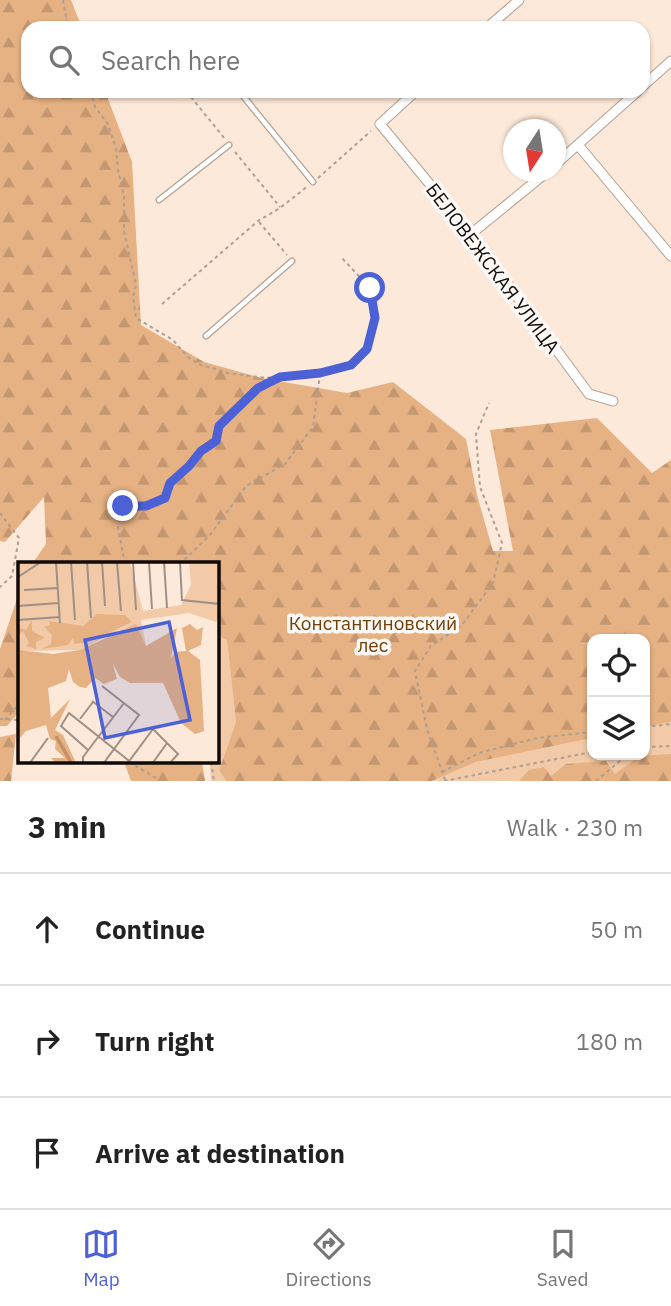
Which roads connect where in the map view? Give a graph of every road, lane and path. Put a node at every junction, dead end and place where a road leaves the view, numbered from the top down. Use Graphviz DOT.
graph roads {
  1 [pos="62,0"];
  2 [pos="519,0"];
  3 [pos="66,21"];
  4 [pos="495,21"];
  5 [pos="671,61"];
  6 [pos="650,80"];
  7 [pos="93,98"];
  8 [pos="192,98"];
  9 [pos="245,98"];
  10 [pos="408,98"];
  11 [pos="630,98"];
  12 [pos="380,124"];
  13 [pos="229,145"];
  14 [pos="578,145"];
  15 [pos="566,155"];
  16 [pos="313,182"];
  17 [pos="535,182"];
  18 [pos="159,200"];
  19 [pos="280,208"];
  20 [pos="258,222"];
  21 [pos="471,234"];
  22 [pos="671,256"];
  23 [pos="341,257"];
  24 [pos="292,261"];
  25 [pos="162,304"];
  26 [pos="206,336"];
  27 [pos="320,373"];
  28 [pos="280,377"];
  29 [pos="613,401"];
  30 [pos="489,403"];
  31 [pos="0,513"];
  32 [pos="125,562"];
  33 [pos="182,562"];
  34 [pos="0,587"];
  35 [pos="18,705"];
  36 [pos="0,719"];
  37 [pos="5,720"];
  38 [pos="18,720"];
  39 [pos="671,724"];
  40 [pos="650,726"];
  41 [pos="587,732"];
  42 [pos="671,746"];
  43 [pos="650,747"];
  44 [pos="587,753"];
  45 [pos="621,760"];
  46 [pos="132,764"];
  47 [pos="442,772"];
  48 [pos="161,781"];
  49 [pos="444,781"];
  50 [pos="596,781"];
  1 -- 3 [label="path"];
  2 -- 4 [label="street"];
  5 -- 6 [label="street"];
  7 -- 28 [label="path"];
  8 -- 13 [label="path"];
  9 -- 16 [label="lane"];
  10 -- 12 [label="street"];
  11 -- 14 [label="street"];
  12 -- 16 [label="path"];
  12 -- 21 [label="street, БЕЛОВЕЖСКАЯ УЛИЦА"];
  13 -- 18 [label="lane"];
  13 -- 19 [label="path"];
  14 -- 15 [label="street"];
  14 -- 22 [label="street"];
  16 -- 19 [label="path"];
  17 -- 21 [label="street"];
  19 -- 20 [label="path"];
  20 -- 24 [label="path"];
  20 -- 25 [label="path"];
  21 -- 29 [label="street, БЕЛОВЕЖСКАЯ УЛИЦА"];
  23 -- 27 [label="path"];
  24 -- 26 [label="lane"];
  27 -- 28 [label="path"];
  27 -- 33 [label="path"];
  28 -- 32 [label="path"];
  30 -- 47 [label="path"];
  31 -- 34 [label="path"];
  35 -- 37 [label="path"];
  36 -- 37 [label="path"];
  37 -- 38 [label="path"];
  39 -- 40 [label="path"];
  41 -- 47 [label="path"];
  42 -- 43 [label="path"];
  44 -- 49 [label="path"];
  45 -- 50 [label="path"];
  46 -- 48 [label="path"];
  47 -- 49 [label="path"];
}
